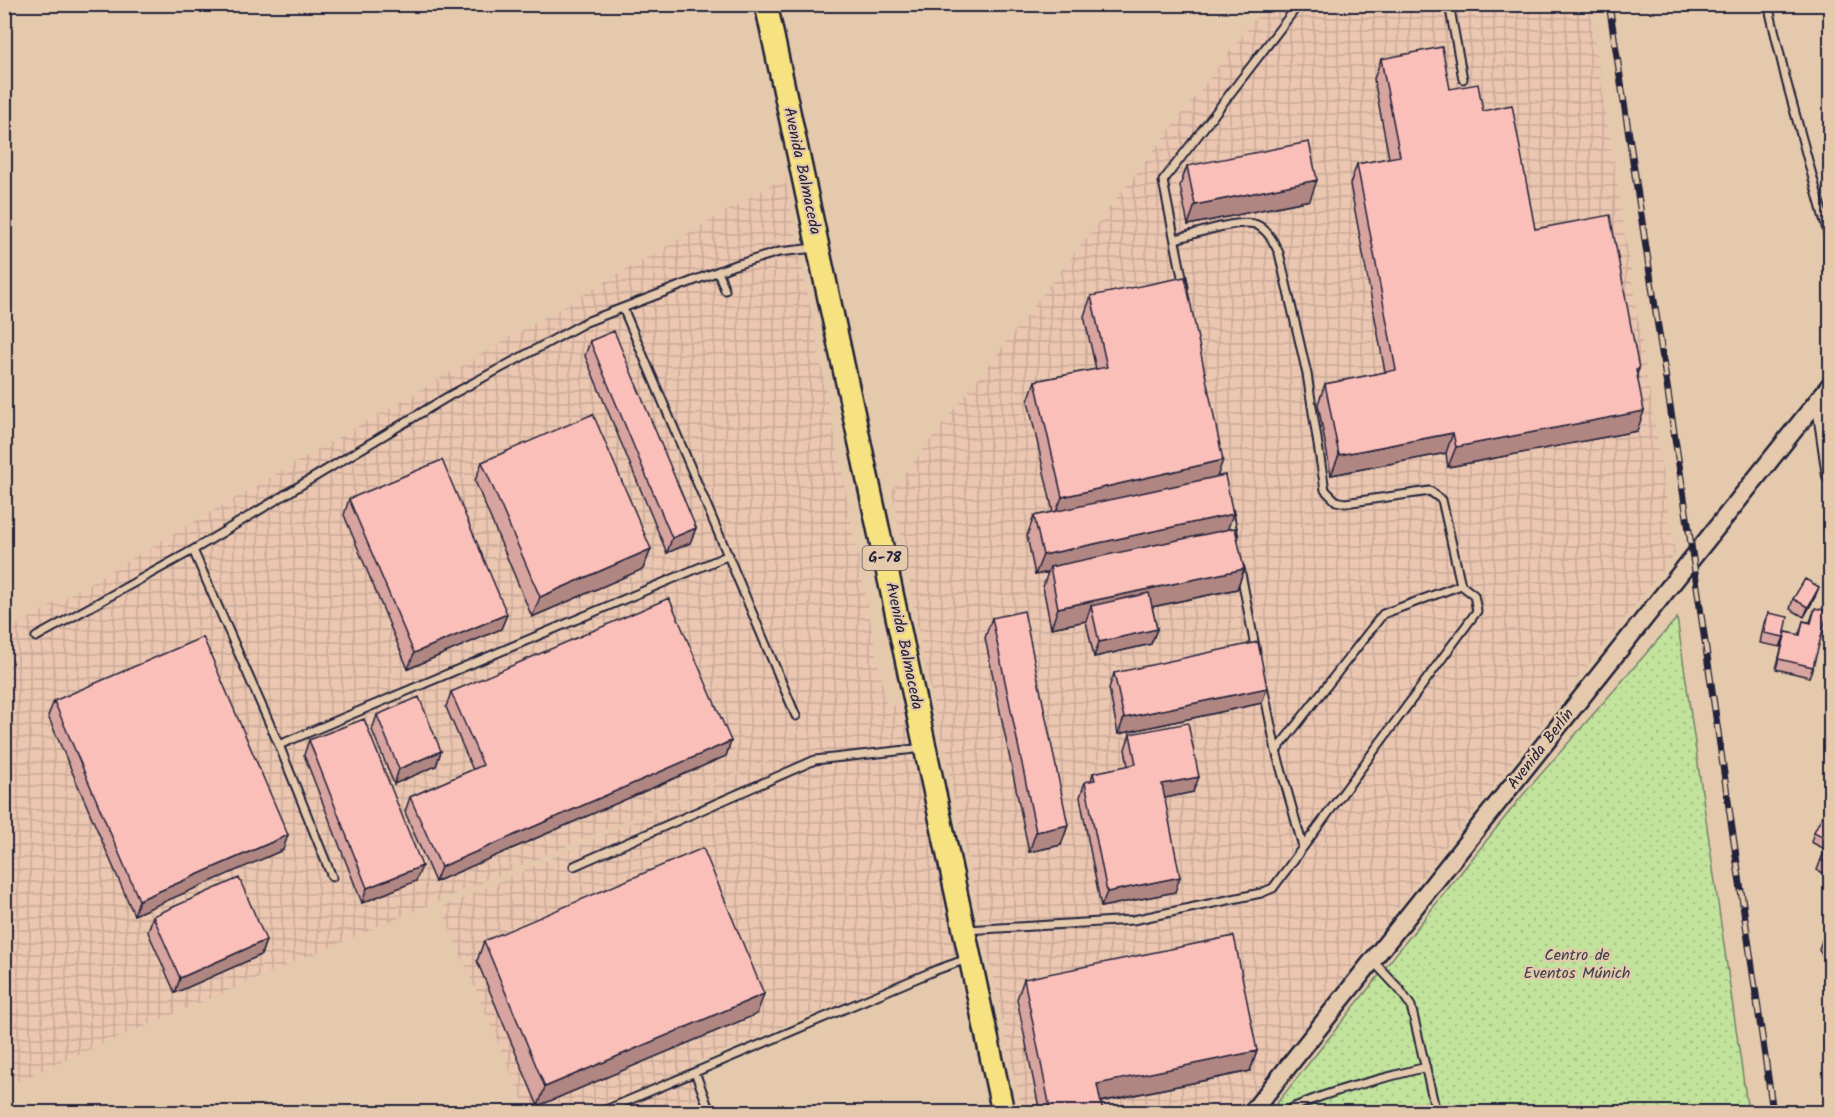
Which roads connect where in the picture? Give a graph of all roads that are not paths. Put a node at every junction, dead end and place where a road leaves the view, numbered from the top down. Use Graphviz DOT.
graph roads {
  1 [pos="766,4"];
  2 [pos="1299,4"];
  3 [pos="1449,4"];
  4 [pos="1768,4"];
  5 [pos="1463,79"];
  6 [pos="1175,239"];
  7 [pos="1830,241"];
  8 [pos="818,247"];
  9 [pos="718,271"];
  10 [pos="725,290"];
  11 [pos="1186,297"];
  12 [pos="623,308"];
  13 [pos="1830,385"];
  14 [pos="1819,399"];
  15 [pos="1830,476"];
  16 [pos="1228,507"];
  17 [pos="1234,542"];
  18 [pos="193,550"];
  19 [pos="729,555"];
  20 [pos="1239,565"];
  21 [pos="1461,585"];
  22 [pos="36,637"];
  23 [pos="1257,658"];
  24 [pos="1262,681"];
  25 [pos="796,716"];
  26 [pos="279,745"];
  27 [pos="926,747"];
  28 [pos="1276,751"];
  29 [pos="1304,847"];
  30 [pos="574,866"];
  31 [pos="332,877"];
  32 [pos="964,930"];
  33 [pos="971,958"];
  34 [pos="1373,961"];
  35 [pos="1426,1067"];
  36 [pos="695,1072"];
  37 [pos="601,1113"];
  38 [pos="710,1113"];
  39 [pos="1003,1113"];
  40 [pos="1252,1113"];
  41 [pos="1284,1113"];
  42 [pos="1436,1113"];
  1 -- 8 [label="main road, Avenida Balmaceda / G-78"];
  2 -- 6 [label="lane"];
  3 -- 5 [label="lane"];
  4 -- 7 [label="lane"];
  6 -- 11 [label="lane"];
  6 -- 21 [label="lane"];
  8 -- 9 [label="lane"];
  8 -- 27 [label="main road, Avenida Balmaceda / G-78"];
  9 -- 10 [label="lane"];
  9 -- 12 [label="lane"];
  12 -- 18 [label="lane"];
  12 -- 19 [label="lane"];
  13 -- 14 [label="street, Avenida Berlín"];
  14 -- 15 [label="street"];
  14 -- 34 [label="street, Avenida Berlín"];
  16 -- 17 [label="lane"];
  18 -- 22 [label="lane"];
  18 -- 26 [label="lane"];
  19 -- 25 [label="lane"];
  19 -- 26 [label="lane"];
  20 -- 23 [label="lane"];
  21 -- 28 [label="lane"];
  21 -- 29 [label="lane"];
  24 -- 28 [label="lane"];
  26 -- 31 [label="lane"];
  27 -- 30 [label="lane"];
  27 -- 32 [label="main road, Avenida Balmaceda / G-78"];
  28 -- 29 [label="lane"];
  29 -- 32 [label="lane"];
  32 -- 33 [label="main road, Avenida Balmaceda / G-78"];
  33 -- 36 [label="lane"];
  33 -- 39 [label="main road, Avenida Balmaceda / G-78"];
  34 -- 35 [label="lane"];
  34 -- 40 [label="street, Avenida Berlín"];
  35 -- 41 [label="lane"];
  35 -- 42 [label="lane"];
  36 -- 37 [label="lane"];
  36 -- 38 [label="lane"];
}
